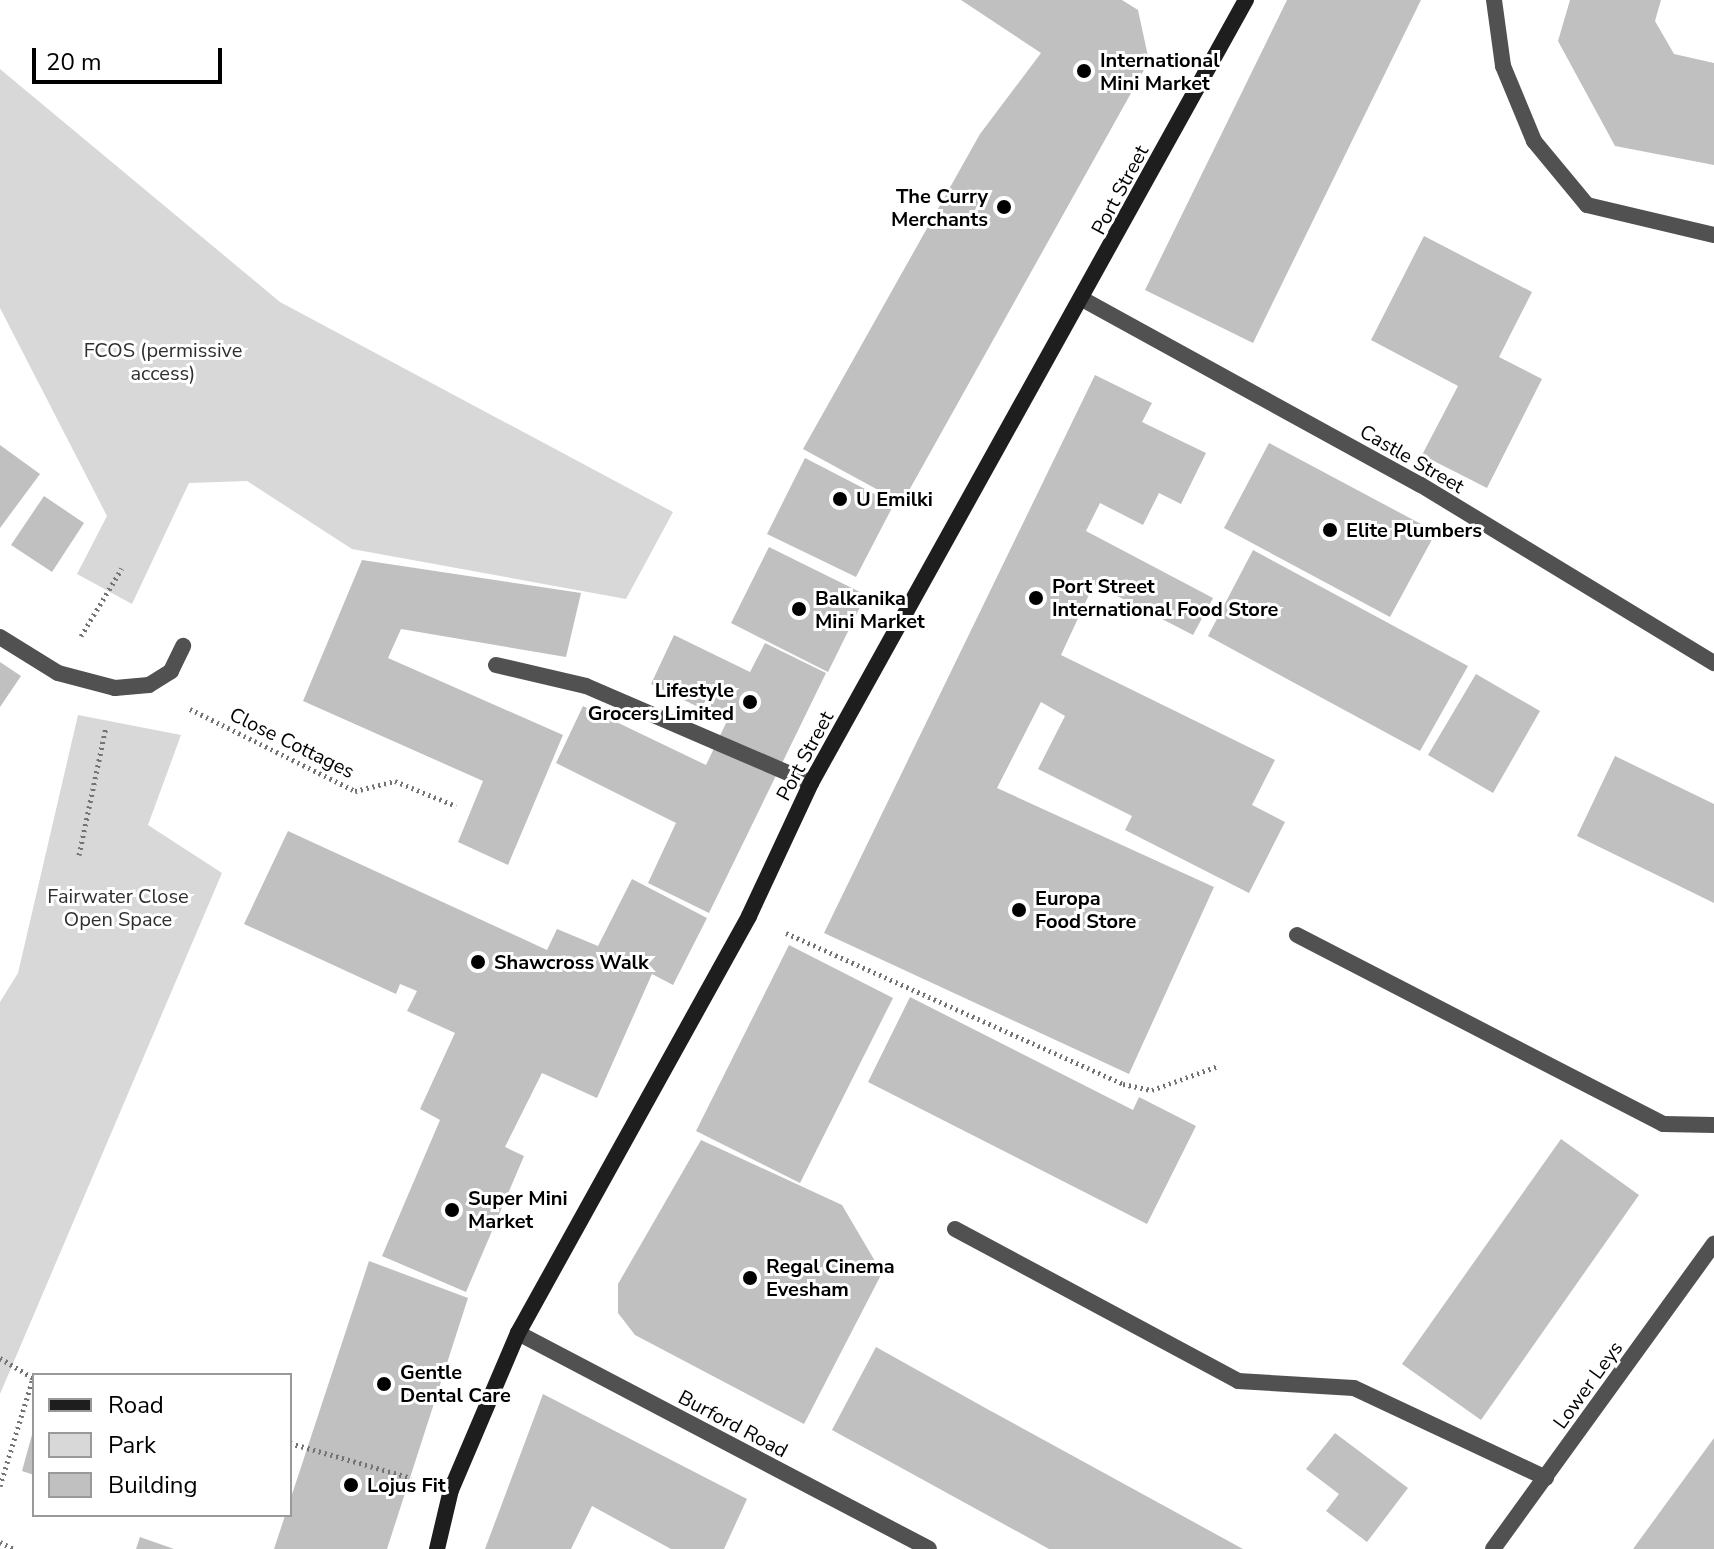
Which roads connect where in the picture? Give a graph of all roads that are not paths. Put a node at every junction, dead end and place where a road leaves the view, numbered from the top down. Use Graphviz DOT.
graph roads {
  1 [pos="1246,0"];
  2 [pos="1494,0"];
  3 [pos="1714,235"];
  4 [pos="1084,300"];
  5 [pos="0,637"];
  6 [pos="183,646"];
  7 [pos="1714,663"];
  8 [pos="496,665"];
  9 [pos="811,783"];
  10 [pos="1297,935"];
  11 [pos="1714,1125"];
  12 [pos="955,1229"];
  13 [pos="1714,1244"];
  14 [pos="518,1333"];
  15 [pos="1546,1478"];
  16 [pos="437,1549"];
  17 [pos="929,1549"];
  18 [pos="1493,1549"];
  1 -- 4 [label="main road, Port Street"];
  2 -- 3 [label="street"];
  4 -- 7 [label="street, Castle Street"];
  4 -- 9 [label="main road, Port Street"];
  5 -- 6 [label="street"];
  8 -- 9 [label="street"];
  9 -- 14 [label="main road, Port Street"];
  10 -- 11 [label="street"];
  12 -- 15 [label="street"];
  13 -- 15 [label="street, Lower Leys"];
  14 -- 16 [label="main road, Port Street"];
  14 -- 17 [label="street, Burford Road"];
  15 -- 18 [label="street, Lower Leys"];
}
